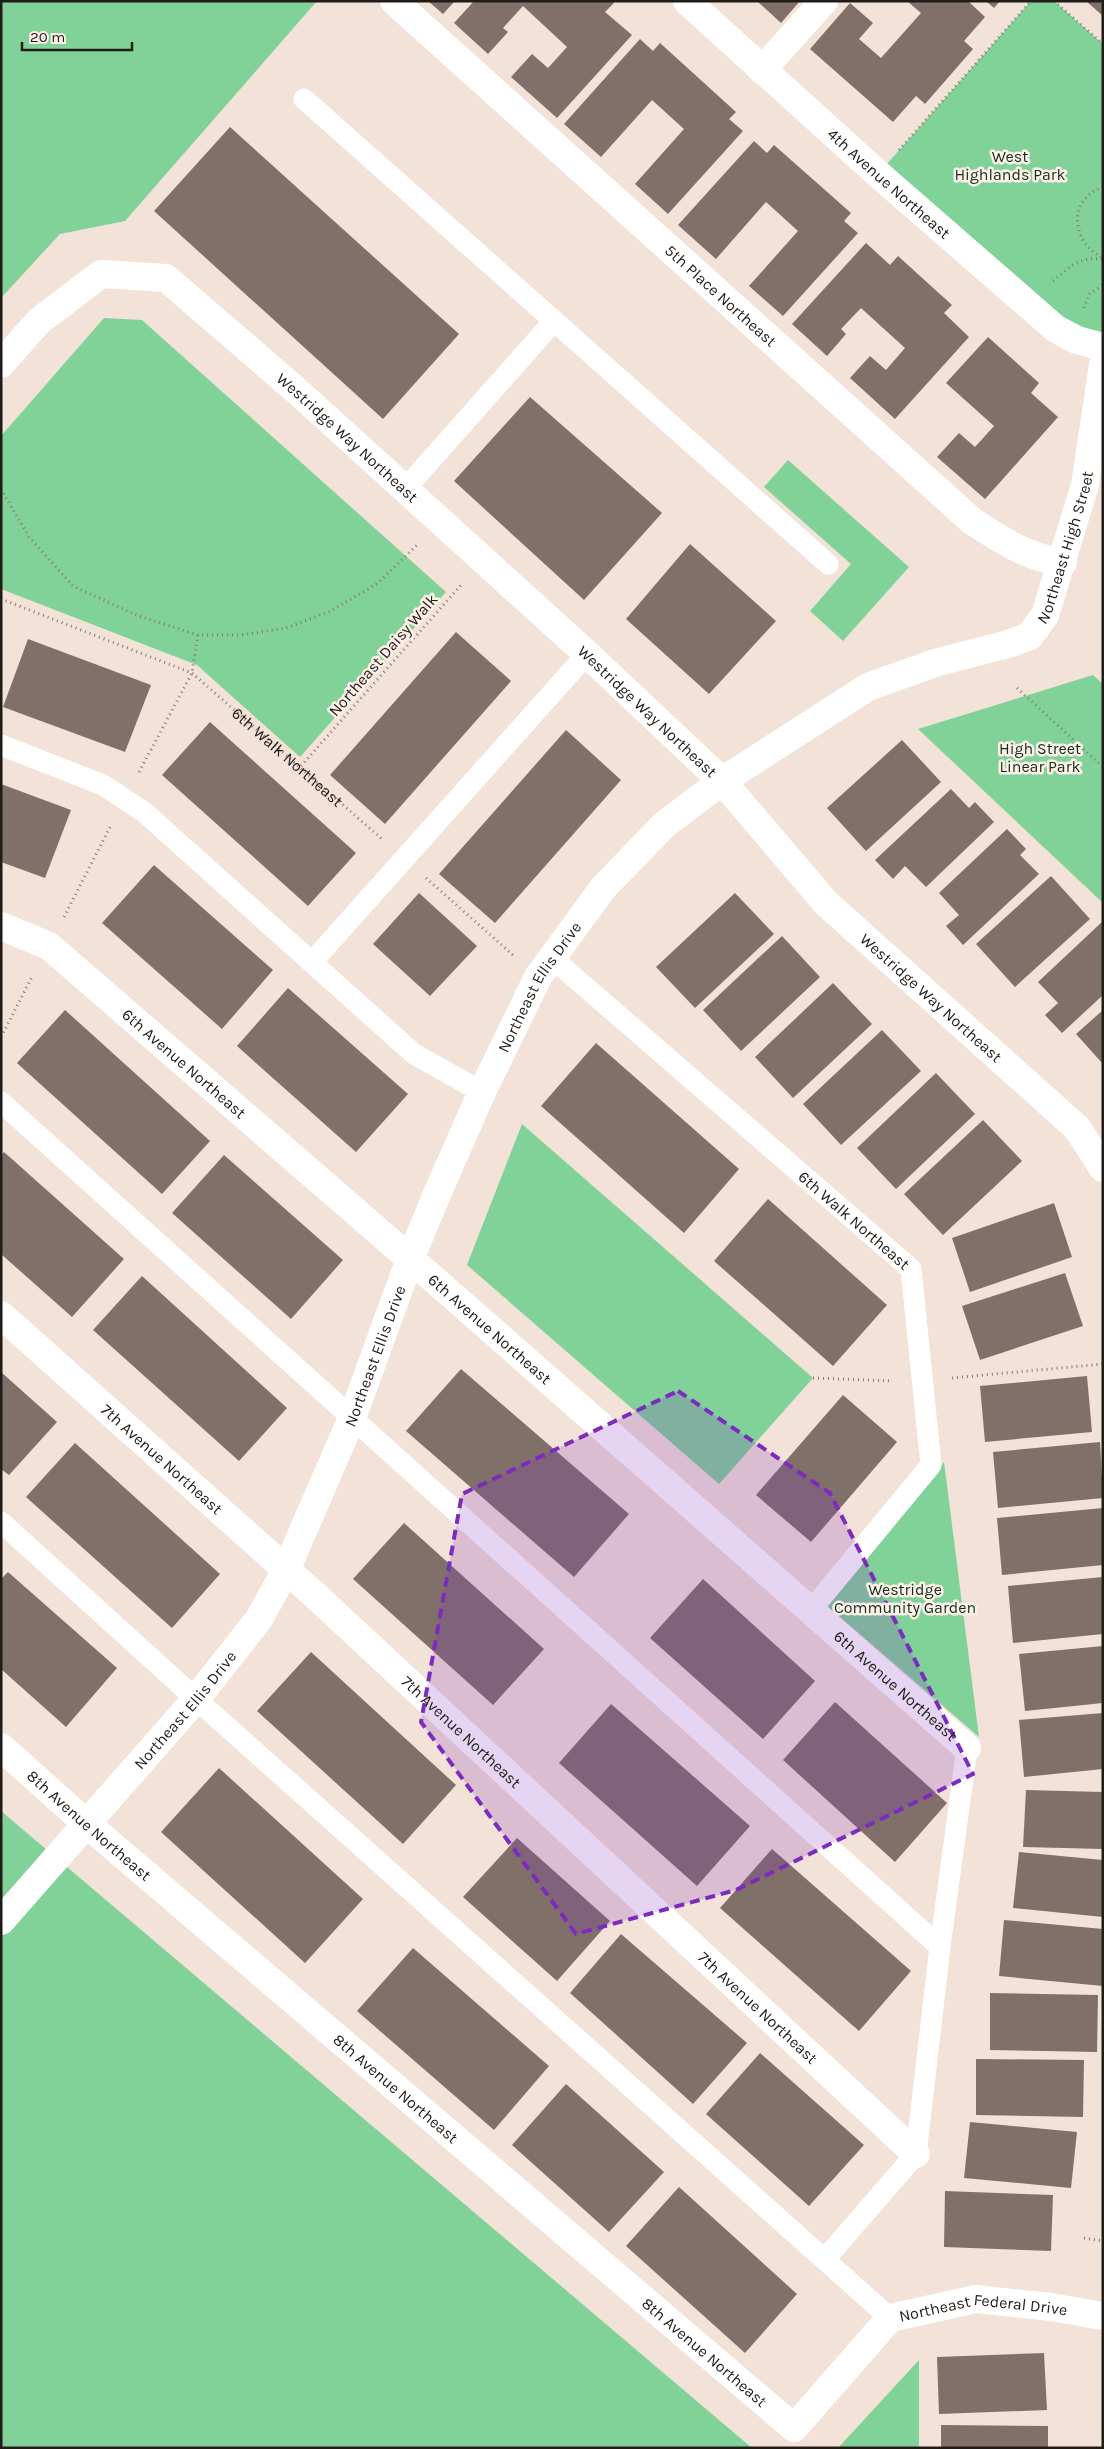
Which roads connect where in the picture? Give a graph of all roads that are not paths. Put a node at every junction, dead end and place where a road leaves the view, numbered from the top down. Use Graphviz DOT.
graph roads {
  1 [pos="394,1"];
  2 [pos="687,1"];
  3 [pos="824,1"];
  4 [pos="762,70"];
  5 [pos="304,99"];
  6 [pos="554,321"];
  7 [pos="1103,347"];
  8 [pos="1,364"];
  9 [pos="1103,365"];
  10 [pos="404,489"];
  11 [pos="1063,562"];
  12 [pos="828,564"];
  13 [pos="1030,636"];
  14 [pos="587,654"];
  15 [pos="1,745"];
  16 [pos="722,781"];
  17 [pos="1,926"];
  18 [pos="313,961"];
  19 [pos="545,967"];
  20 [pos="482,1092"];
  21 [pos="1,1102"];
  22 [pos="1103,1168"];
  23 [pos="410,1259"];
  24 [pos="1,1315"];
  25 [pos="352,1418"];
  26 [pos="1,1522"];
  27 [pos="286,1570"];
  28 [pos="812,1609"];
  29 [pos="196,1699"];
  30 [pos="1,1747"];
  31 [pos="967,1748"];
  32 [pos="88,1825"];
  33 [pos="1,1921"];
  34 [pos="940,1947"];
  35 [pos="916,2154"];
  36 [pos="825,2259"];
  37 [pos="1103,2316"];
  38 [pos="890,2318"];
  39 [pos="794,2428"];
  1 -- 11 [label="street, 5th Place Northeast"];
  2 -- 4 [label="street, 4th Avenue Northeast"];
  3 -- 4 [label="street"];
  4 -- 7 [label="street, 4th Avenue Northeast"];
  5 -- 6 [label="lane"];
  6 -- 10 [label="lane"];
  6 -- 12 [label="lane"];
  8 -- 10 [label="street, Westridge Way Northeast"];
  9 -- 11 [label="street, Northeast High Street"];
  10 -- 14 [label="street, Westridge Way Northeast"];
  11 -- 13 [label="street, Northeast High Street"];
  13 -- 16 [label="street, Northeast Ellis Drive"];
  14 -- 16 [label="street, Westridge Way Northeast"];
  14 -- 18 [label="lane"];
  15 -- 18 [label="lane"];
  16 -- 19 [label="street, Northeast Ellis Drive"];
  16 -- 22 [label="street, Westridge Way Northeast"];
  17 -- 23 [label="street, 6th Avenue Northeast"];
  18 -- 20 [label="lane"];
  19 -- 20 [label="street, Northeast Ellis Drive"];
  19 -- 28 [label="lane, 6th Walk Northeast"];
  20 -- 23 [label="street, Northeast Ellis Drive"];
  21 -- 25 [label="lane"];
  23 -- 25 [label="street, Northeast Ellis Drive"];
  23 -- 28 [label="street, 6th Avenue Northeast"];
  24 -- 27 [label="street, 7th Avenue Northeast"];
  25 -- 27 [label="street, Northeast Ellis Drive"];
  25 -- 34 [label="lane"];
  26 -- 29 [label="lane"];
  27 -- 29 [label="street, Northeast Ellis Drive"];
  27 -- 35 [label="street, 7th Avenue Northeast"];
  28 -- 31 [label="street, 6th Avenue Northeast"];
  29 -- 32 [label="street, Northeast Ellis Drive"];
  29 -- 36 [label="lane"];
  30 -- 32 [label="street, 8th Avenue Northeast"];
  31 -- 34 [label="lane"];
  32 -- 33 [label="street, Northeast Ellis Drive"];
  32 -- 39 [label="street, 8th Avenue Northeast"];
  34 -- 35 [label="lane"];
  35 -- 36 [label="lane"];
  36 -- 38 [label="lane"];
  37 -- 38 [label="street, Northeast Federal Drive"];
  38 -- 39 [label="street, Northeast Federal Drive"];
}
